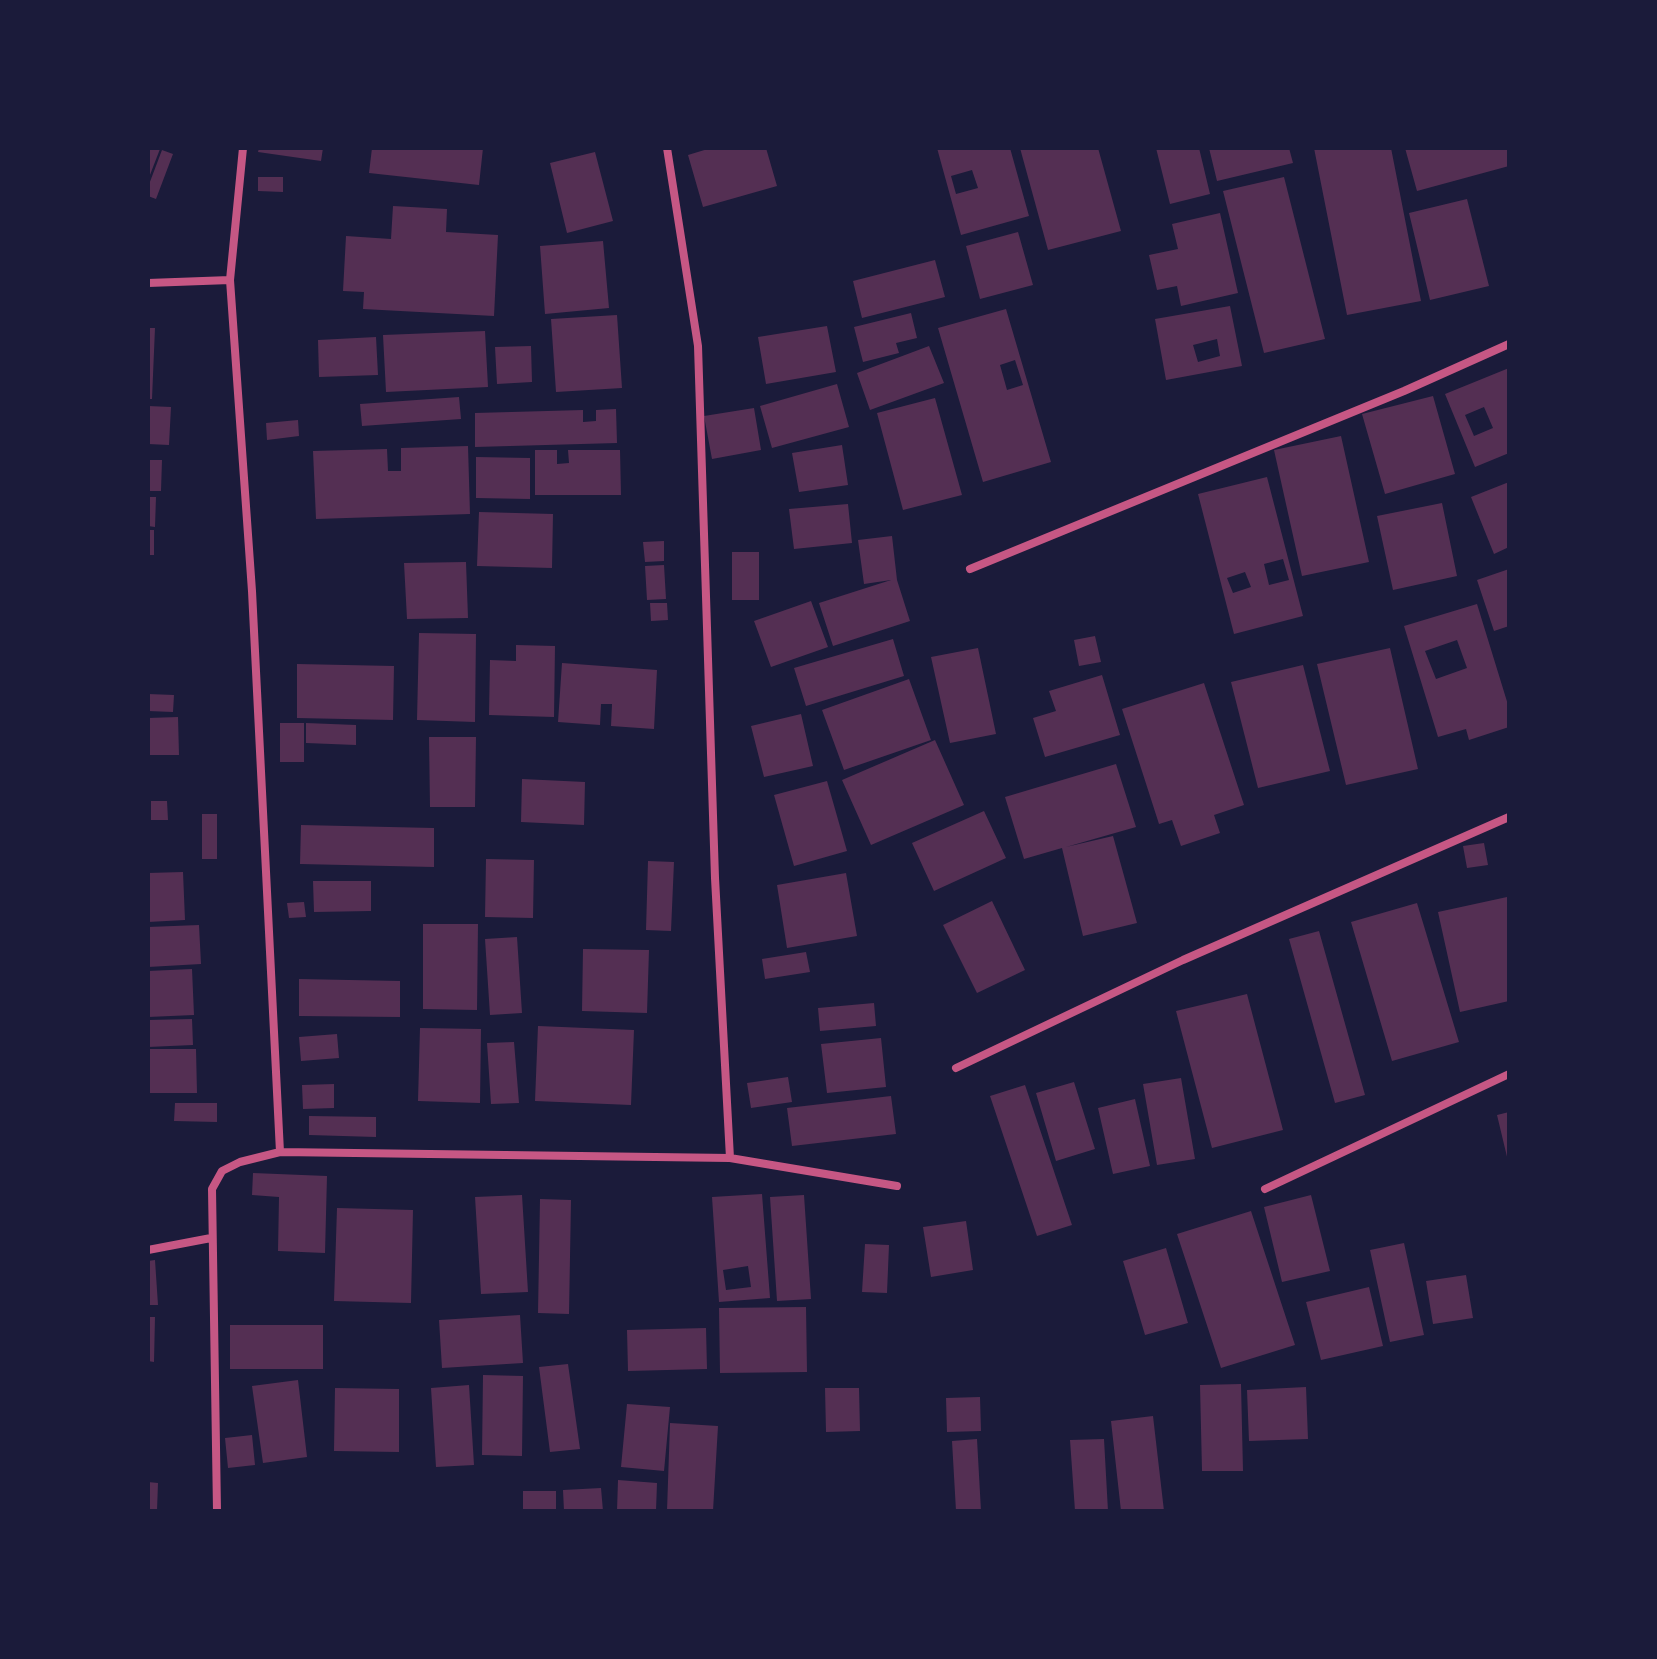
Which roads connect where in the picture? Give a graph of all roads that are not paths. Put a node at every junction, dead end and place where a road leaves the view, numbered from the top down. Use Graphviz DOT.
graph roads {
  1 [pos="243,148"];
  2 [pos="667,148"];
  3 [pos="230,280"];
  4 [pos="148,283"];
  5 [pos="1509,344"];
  6 [pos="970,569"];
  7 [pos="1509,817"];
  8 [pos="956,1068"];
  9 [pos="1509,1074"];
  10 [pos="280,1152"];
  11 [pos="730,1158"];
  12 [pos="897,1186"];
  13 [pos="1265,1189"];
  14 [pos="211,1238"];
  15 [pos="148,1250"];
  16 [pos="217,1511"];
  1 -- 3 [label="street"];
  2 -- 11 [label="street"];
  3 -- 4 [label="street"];
  3 -- 10 [label="street"];
  5 -- 6 [label="street"];
  7 -- 8 [label="street"];
  9 -- 13 [label="street"];
  10 -- 11 [label="street"];
  10 -- 14 [label="street"];
  11 -- 12 [label="street"];
  14 -- 15 [label="street"];
  14 -- 16 [label="street"];
}
